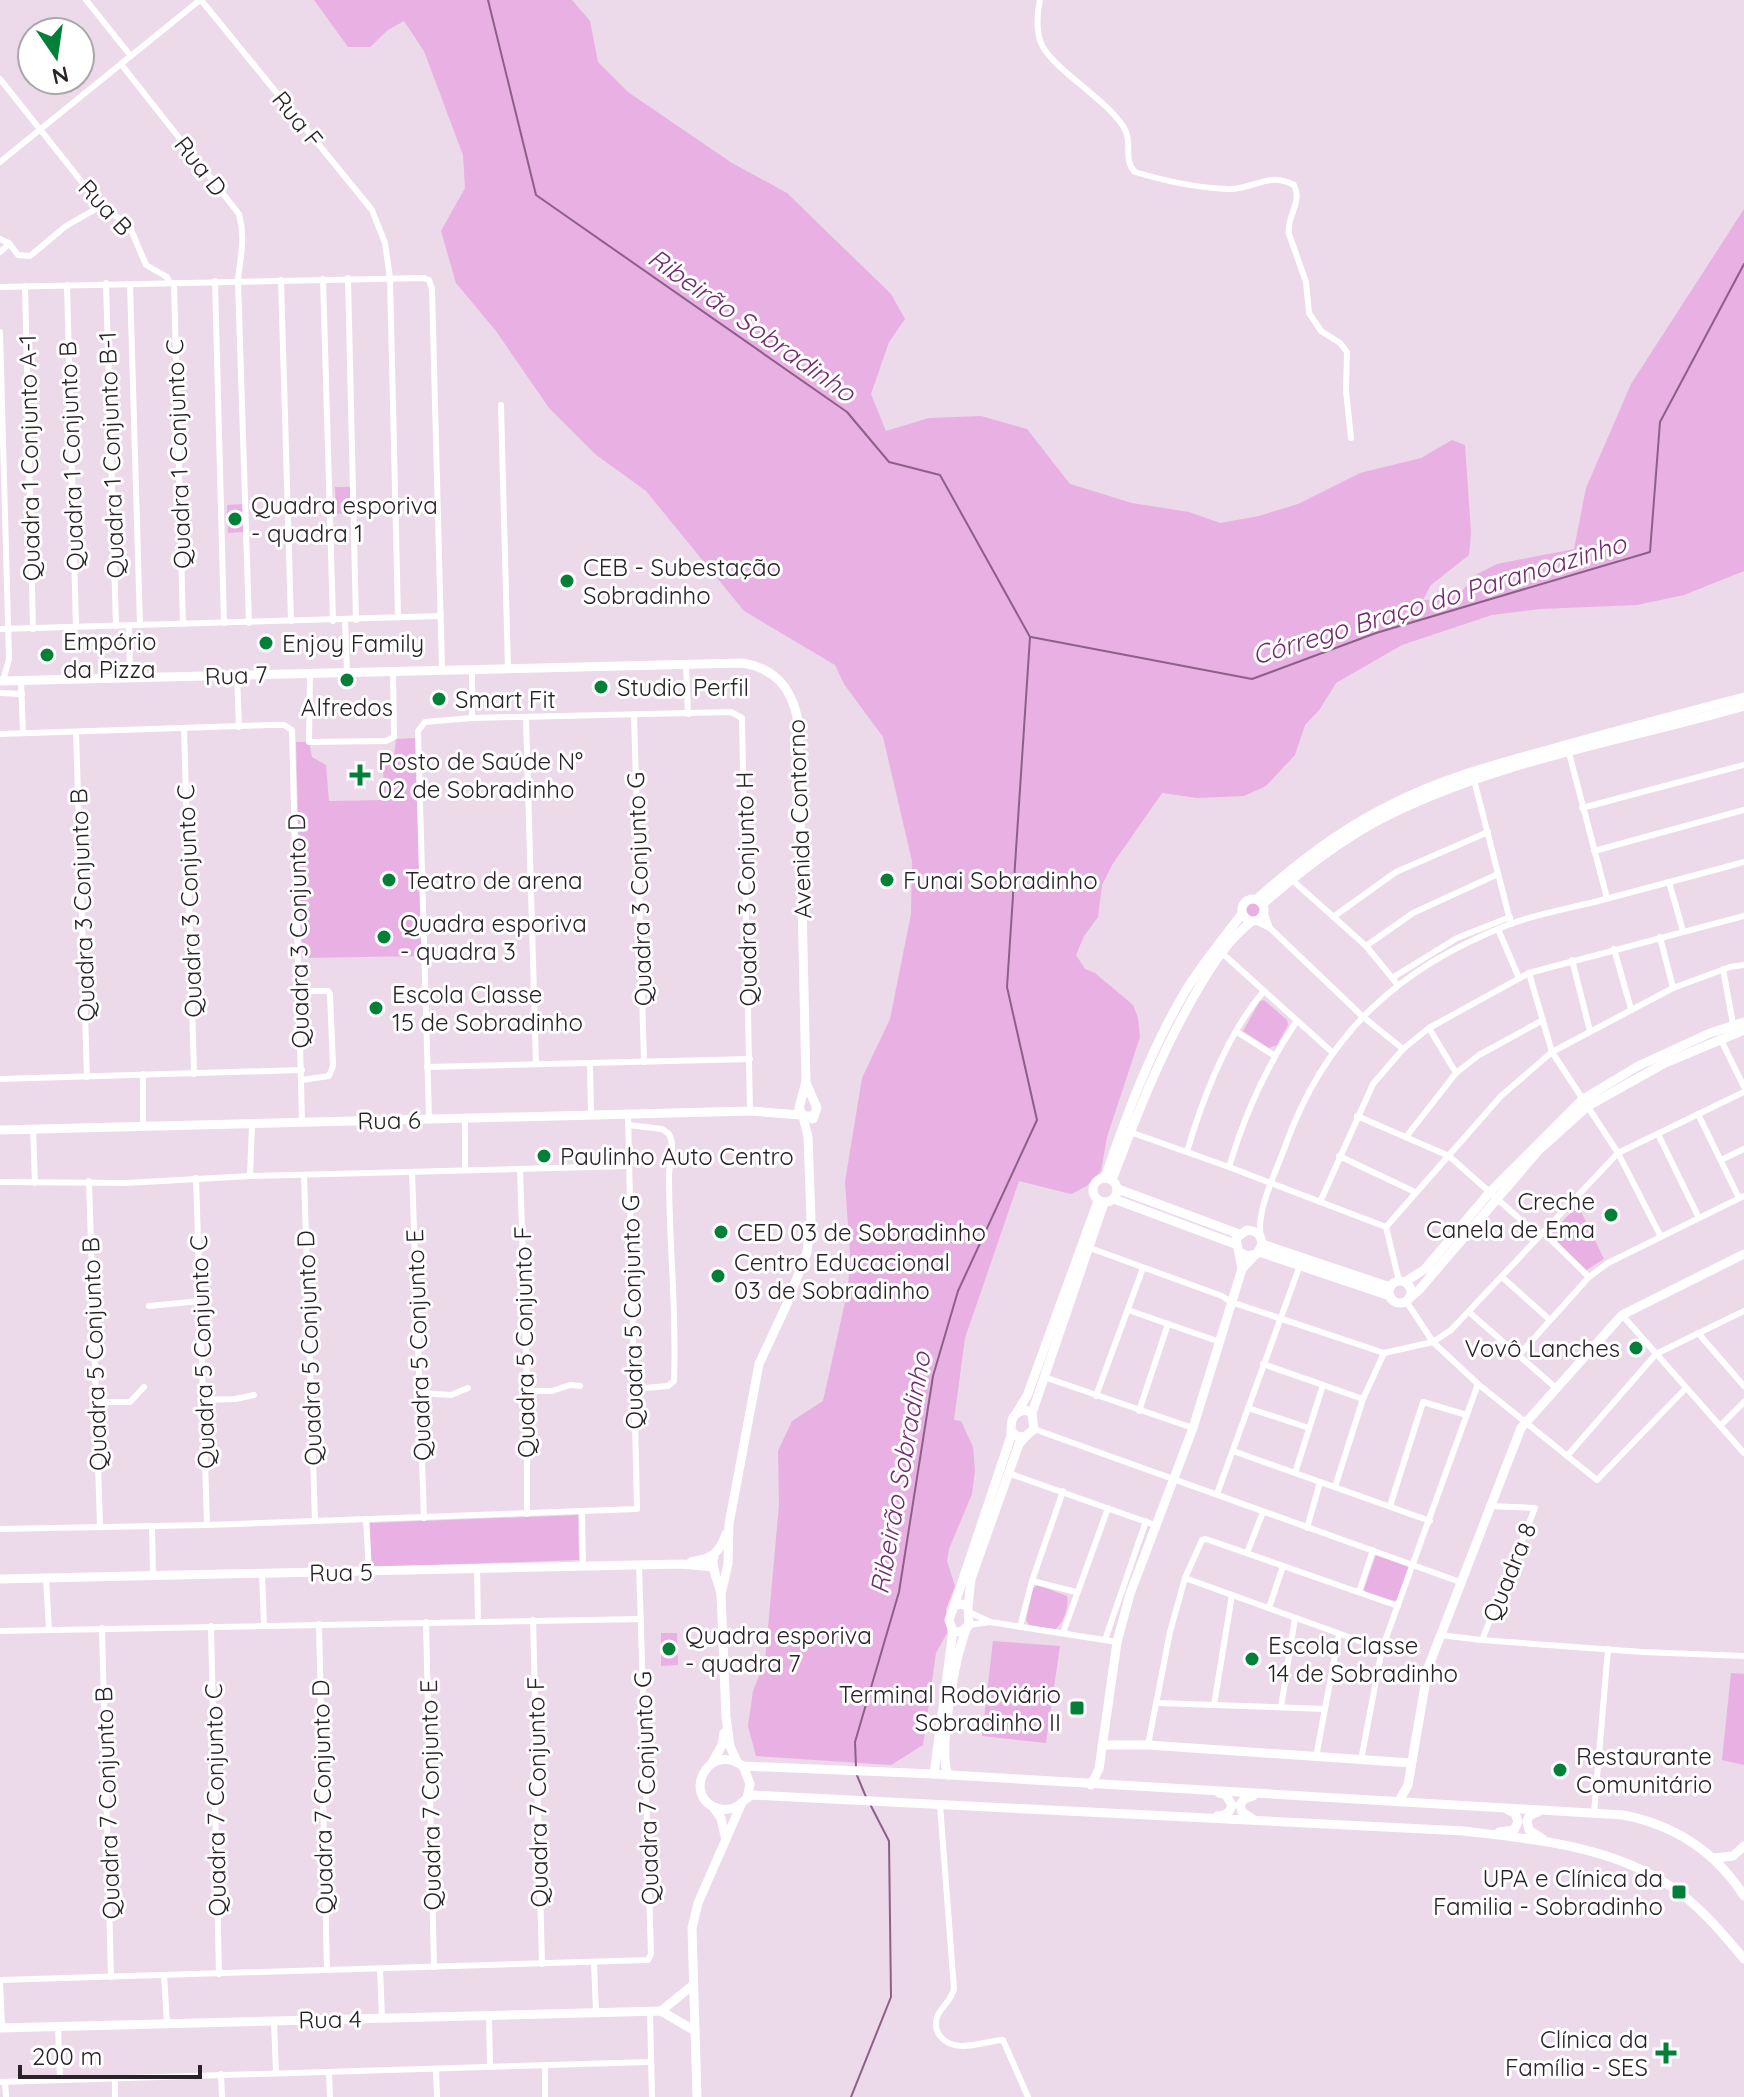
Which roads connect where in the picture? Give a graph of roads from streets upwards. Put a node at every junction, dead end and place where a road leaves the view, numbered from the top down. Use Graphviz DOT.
graph roads {
  1 [pos="86,0"];
  2 [pos="201,0"];
  3 [pos="1040,0"];
  4 [pos="130,55"];
  5 [pos="121,64"];
  6 [pos="0,79"];
  7 [pos="41,129"];
  8 [pos="0,162"];
  9 [pos="101,206"];
  10 [pos="0,239"];
  11 [pos="9,244"];
  12 [pos="0,252"];
  13 [pos="348,278"];
  14 [pos="390,278"];
  15 [pos="0,279"];
  16 [pos="323,279"];
  17 [pos="281,280"];
  18 [pos="215,281"];
  19 [pos="238,281"];
  20 [pos="106,283"];
  21 [pos="172,283"];
  22 [pos="130,284"];
  23 [pos="67,285"];
  24 [pos="25,286"];
  25 [pos="2,287"];
  26 [pos="0,332"];
  27 [pos="501,405"];
  28 [pos="1351,438"];
  29 [pos="441,616"];
  30 [pos="398,617"];
  31 [pos="345,620"];
  32 [pos="356,620"];
  33 [pos="291,621"];
  34 [pos="333,621"];
  35 [pos="224,623"];
  36 [pos="249,623"];
  37 [pos="183,624"];
  38 [pos="140,625"];
  39 [pos="116,626"];
  40 [pos="129,626"];
  41 [pos="76,627"];
  42 [pos="4,629"];
  43 [pos="33,629"];
  44 [pos="686,664"];
  45 [pos="442,669"];
  46 [pos="472,669"];
  47 [pos="508,669"];
  48 [pos="393,670"];
  49 [pos="347,672"];
  50 [pos="310,673"];
  51 [pos="237,675"];
  52 [pos="130,679"];
  53 [pos="21,680"];
  54 [pos="2,681"];
  55 [pos="0,693"];
  56 [pos="22,694"];
  57 [pos="1743,707"];
  58 [pos="688,714"];
  59 [pos="634,715"];
  60 [pos="472,718"];
  61 [pos="526,718"];
  62 [pos="239,727"];
  63 [pos="184,728"];
  64 [pos="76,732"];
  65 [pos="23,733"];
  66 [pos="0,734"];
  67 [pos="1569,753"];
  68 [pos="1744,765"];
  69 [pos="1474,780"];
  70 [pos="1582,808"];
  71 [pos="1744,810"];
  72 [pos="1488,832"];
  73 [pos="1594,851"];
  74 [pos="1744,862"];
  75 [pos="1498,874"];
  76 [pos="1291,879"];
  77 [pos="1669,882"];
  78 [pos="1607,898"];
  79 [pos="1261,905"];
  80 [pos="1241,915"];
  81 [pos="1744,916"];
  82 [pos="1333,917"];
  83 [pos="1511,920"];
  84 [pos="1253,922"];
  85 [pos="1270,928"];
  86 [pos="1498,929"];
  87 [pos="1683,931"];
  88 [pos="1660,937"];
  89 [pos="1366,946"];
  90 [pos="1614,949"];
  91 [pos="1222,953"];
  92 [pos="1572,960"];
  93 [pos="1744,965"];
  94 [pos="1723,969"];
  95 [pos="1529,973"];
  96 [pos="1392,978"];
  97 [pos="1519,978"];
  98 [pos="1398,985"];
  99 [pos="1673,988"];
  100 [pos="300,991"];
  101 [pos="1263,992"];
  102 [pos="1631,1009"];
  103 [pos="1362,1016"];
  104 [pos="1543,1020"];
  105 [pos="1296,1022"];
  106 [pos="1739,1023"];
  107 [pos="1429,1028"];
  108 [pos="1744,1030"];
  109 [pos="1590,1031"];
  110 [pos="1237,1032"];
  111 [pos="1720,1038"];
  112 [pos="1403,1049"];
  113 [pos="1552,1052"];
  114 [pos="1333,1053"];
  115 [pos="1275,1056"];
  116 [pos="750,1059"];
  117 [pos="644,1062"];
  118 [pos="590,1063"];
  119 [pos="536,1064"];
  120 [pos="427,1067"];
  121 [pos="302,1070"];
  122 [pos="1456,1073"];
  123 [pos="143,1074"];
  124 [pos="194,1074"];
  125 [pos="87,1077"];
  126 [pos="0,1079"];
  127 [pos="302,1080"];
  128 [pos="1744,1089"];
  129 [pos="1586,1102"];
  130 [pos="804,1108"];
  131 [pos="750,1111"];
  132 [pos="628,1114"];
  133 [pos="1698,1114"];
  134 [pos="591,1115"];
  135 [pos="814,1116"];
  136 [pos="1357,1116"];
  137 [pos="465,1118"];
  138 [pos="429,1119"];
  139 [pos="302,1122"];
  140 [pos="252,1124"];
  141 [pos="628,1125"];
  142 [pos="143,1126"];
  143 [pos="33,1129"];
  144 [pos="0,1130"];
  145 [pos="1130,1132"];
  146 [pos="1658,1134"];
  147 [pos="808,1137"];
  148 [pos="1406,1137"];
  149 [pos="1744,1149"];
  150 [pos="1187,1152"];
  151 [pos="1618,1153"];
  152 [pos="1339,1156"];
  153 [pos="1449,1156"];
  154 [pos="1721,1160"];
  155 [pos="629,1166"];
  156 [pos="1229,1167"];
  157 [pos="520,1169"];
  158 [pos="465,1170"];
  159 [pos="412,1172"];
  160 [pos="304,1175"];
  161 [pos="250,1176"];
  162 [pos="196,1178"];
  163 [pos="89,1181"];
  164 [pos="0,1182"];
  165 [pos="35,1183"];
  166 [pos="1272,1184"];
  167 [pos="1108,1192"];
  168 [pos="1415,1192"];
  169 [pos="1493,1195"];
  170 [pos="1742,1197"];
  171 [pos="1320,1202"];
  172 [pos="1261,1217"];
  173 [pos="1699,1218"];
  174 [pos="1386,1227"];
  175 [pos="1243,1232"];
  176 [pos="1541,1234"];
  177 [pos="1661,1237"];
  178 [pos="1259,1247"];
  179 [pos="1090,1248"];
  180 [pos="1237,1248"];
  181 [pos="1744,1254"];
  182 [pos="1300,1265"];
  183 [pos="1143,1268"];
  184 [pos="1242,1269"];
  185 [pos="1589,1277"];
  186 [pos="1503,1278"];
  187 [pos="1402,1281"];
  188 [pos="1390,1291"];
  189 [pos="1408,1299"];
  190 [pos="200,1301"];
  191 [pos="1231,1302"];
  192 [pos="149,1306"];
  193 [pos="1128,1310"];
  194 [pos="1470,1313"];
  195 [pos="1743,1313"];
  196 [pos="1622,1315"];
  197 [pos="1279,1319"];
  198 [pos="1550,1320"];
  199 [pos="1168,1324"];
  200 [pos="1698,1333"];
  201 [pos="1220,1342"];
  202 [pos="1433,1342"];
  203 [pos="1384,1353"];
  204 [pos="1656,1354"];
  205 [pos="1519,1355"];
  206 [pos="1263,1364"];
  207 [pos="1044,1377"];
  208 [pos="1478,1384"];
  209 [pos="1323,1385"];
  210 [pos="580,1386"];
  211 [pos="1744,1386"];
  212 [pos="144,1387"];
  213 [pos="468,1388"];
  214 [pos="1556,1388"];
  215 [pos="1686,1388"];
  216 [pos="634,1389"];
  217 [pos="527,1391"];
  218 [pos="420,1393"];
  219 [pos="254,1395"];
  220 [pos="1096,1396"];
  221 [pos="1363,1399"];
  222 [pos="203,1400"];
  223 [pos="96,1402"];
  224 [pos="1744,1402"];
  225 [pos="1248,1408"];
  226 [pos="1139,1411"];
  227 [pos="1017,1412"];
  228 [pos="1032,1413"];
  229 [pos="1467,1415"];
  230 [pos="1526,1422"];
  231 [pos="1720,1426"];
  232 [pos="1193,1428"];
  233 [pos="1309,1428"];
  234 [pos="1011,1431"];
  235 [pos="1030,1433"];
  236 [pos="1233,1451"];
  237 [pos="1744,1453"];
  238 [pos="1567,1456"];
  239 [pos="1008,1473"];
  240 [pos="1295,1473"];
  241 [pos="1173,1477"];
  242 [pos="1320,1482"];
  243 [pos="1335,1487"];
  244 [pos="1063,1491"];
  245 [pos="1217,1494"];
  246 [pos="1390,1506"];
  247 [pos="1489,1506"];
  248 [pos="1108,1508"];
  249 [pos="582,1512"];
  250 [pos="1263,1512"];
  251 [pos="527,1514"];
  252 [pos="424,1518"];
  253 [pos="366,1519"];
  254 [pos="315,1521"];
  255 [pos="1430,1521"];
  256 [pos="1150,1523"];
  257 [pos="729,1524"];
  258 [pos="207,1525"];
  259 [pos="152,1526"];
  260 [pos="100,1527"];
  261 [pos="1307,1528"];
  262 [pos="0,1529"];
  263 [pos="1373,1550"];
  264 [pos="1247,1553"];
  265 [pos="714,1562"];
  266 [pos="727,1563"];
  267 [pos="639,1565"];
  268 [pos="1415,1565"];
  269 [pos="583,1566"];
  270 [pos="1283,1566"];
  271 [pos="477,1568"];
  272 [pos="369,1571"];
  273 [pos="262,1573"];
  274 [pos="153,1576"];
  275 [pos="46,1578"];
  276 [pos="1185,1578"];
  277 [pos="0,1579"];
  278 [pos="1032,1581"];
  279 [pos="1460,1582"];
  280 [pos="1076,1592"];
  281 [pos="1359,1592"];
  282 [pos="721,1594"];
  283 [pos="1232,1595"];
  284 [pos="954,1606"];
  285 [pos="1398,1606"];
  286 [pos="1269,1608"];
  287 [pos="969,1609"];
  288 [pos="1295,1618"];
  289 [pos="641,1619"];
  290 [pos="533,1620"];
  291 [pos="478,1621"];
  292 [pos="426,1622"];
  293 [pos="990,1622"];
  294 [pos="319,1624"];
  295 [pos="264,1625"];
  296 [pos="211,1626"];
  297 [pos="967,1627"];
  298 [pos="1020,1627"];
  299 [pos="102,1628"];
  300 [pos="49,1630"];
  301 [pos="0,1631"];
  302 [pos="953,1631"];
  303 [pos="1063,1633"];
  304 [pos="1339,1634"];
  305 [pos="1440,1635"];
  306 [pos="1105,1640"];
  307 [pos="1482,1640"];
  308 [pos="1117,1642"];
  309 [pos="1382,1649"];
  310 [pos="1608,1649"];
  311 [pos="1744,1656"];
  312 [pos="1157,1703"];
  313 [pos="1214,1705"];
  314 [pos="1281,1707"];
  315 [pos="1325,1709"];
  316 [pos="726,1717"];
  317 [pos="1102,1745"];
  318 [pos="1148,1745"];
  319 [pos="1316,1757"];
  320 [pos="1361,1760"];
  321 [pos="712,1763"];
  322 [pos="1411,1763"];
  323 [pos="740,1764"];
  324 [pos="1099,1769"];
  325 [pos="934,1774"];
  326 [pos="948,1775"];
  327 [pos="1091,1785"];
  328 [pos="1408,1785"];
  329 [pos="1112,1786"];
  330 [pos="1211,1791"];
  331 [pos="1297,1795"];
  332 [pos="745,1800"];
  333 [pos="1399,1801"];
  334 [pos="1420,1803"];
  335 [pos="712,1805"];
  336 [pos="940,1805"];
  337 [pos="1503,1807"];
  338 [pos="1545,1810"];
  339 [pos="1594,1813"];
  340 [pos="1178,1818"];
  341 [pos="1256,1820"];
  342 [pos="1464,1831"];
  343 [pos="726,1840"];
  344 [pos="1547,1842"];
  345 [pos="1744,1846"];
  346 [pos="1733,1856"];
  347 [pos="1713,1858"];
  348 [pos="1729,1875"];
  349 [pos="1744,1896"];
  350 [pos="1744,1959"];
  351 [pos="594,1962"];
  352 [pos="542,1964"];
  353 [pos="434,1967"];
  354 [pos="380,1969"];
  355 [pos="327,1970"];
  356 [pos="219,1974"];
  357 [pos="164,1975"];
  358 [pos="111,1977"];
  359 [pos="0,1980"];
  360 [pos="693,1985"];
  361 [pos="650,2011"];
  362 [pos="661,2011"];
  363 [pos="596,2013"];
  364 [pos="489,2015"];
  365 [pos="382,2018"];
  366 [pos="274,2021"];
  367 [pos="167,2023"];
  368 [pos="58,2026"];
  369 [pos="1,2028"];
  370 [pos="695,2031"];
  371 [pos="650,2062"];
  372 [pos="545,2065"];
  373 [pos="490,2066"];
  374 [pos="436,2069"];
  375 [pos="329,2072"];
  376 [pos="276,2073"];
  377 [pos="221,2074"];
  378 [pos="115,2078"];
  379 [pos="60,2079"];
  380 [pos="3,2082"];
  381 [pos="6,2097"];
  382 [pos="115,2097"];
  383 [pos="222,2097"];
  384 [pos="330,2097"];
  385 [pos="437,2097"];
  386 [pos="545,2097"];
  387 [pos="652,2097"];
  388 [pos="697,2097"];
  389 [pos="1028,2097"];
  1 -- 4 [label="street"];
  2 -- 4 [label="street"];
  2 -- 14 [label="street, Rua F"];
  3 -- 28 [label="street"];
  4 -- 5 [label="street"];
  5 -- 7 [label="street"];
  5 -- 19 [label="street, Rua D"];
  6 -- 7 [label="street, Rua B"];
  7 -- 8 [label="street"];
  7 -- 9 [label="street, Rua B"];
  9 -- 11 [label="street"];
  9 -- 21 [label="street, Rua B"];
  10 -- 11 [label="street"];
  11 -- 12 [label="street"];
  13 -- 14 [label="street"];
  13 -- 16 [label="street"];
  13 -- 32 [label="street"];
  14 -- 29 [label="street"];
  14 -- 30 [label="street, Rua F"];
  15 -- 25 [label="street"];
  16 -- 17 [label="street"];
  16 -- 34 [label="street"];
  17 -- 19 [label="street"];
  17 -- 33 [label="street"];
  18 -- 19 [label="street"];
  18 -- 21 [label="street"];
  18 -- 35 [label="street"];
  19 -- 36 [label="street, Rua D"];
  20 -- 22 [label="street"];
  20 -- 23 [label="street"];
  20 -- 39 [label="street, Quadra 1 Conjunto B-1"];
  21 -- 22 [label="street"];
  21 -- 37 [label="street, Quadra 1 Conjunto C"];
  22 -- 38 [label="street, Quadra 1 Conjunto B-1"];
  23 -- 24 [label="street"];
  23 -- 41 [label="street, Quadra 1 Conjunto B"];
  24 -- 25 [label="street"];
  24 -- 43 [label="street, Quadra 1 Conjunto A-1"];
  26 -- 42 [label="street, Quadra 1 Conjunto A-1"];
  27 -- 47 [label="street"];
  29 -- 30 [label="street"];
  29 -- 45 [label="street"];
  30 -- 32 [label="street"];
  31 -- 32 [label="street"];
  31 -- 34 [label="street"];
  31 -- 49 [label="street"];
  33 -- 34 [label="street"];
  33 -- 36 [label="street"];
  35 -- 36 [label="street"];
  35 -- 37 [label="street"];
  37 -- 38 [label="street"];
  38 -- 40 [label="street"];
  39 -- 40 [label="street"];
  39 -- 41 [label="street"];
  40 -- 52 [label="street"];
  41 -- 43 [label="street"];
  42 -- 43 [label="street"];
  42 -- 54 [label="street, Quadra 1 Conjunto A-1"];
  44 -- 47 [label="street, Avenida Contorno"];
  44 -- 58 [label="street"];
  44 -- 130 [label="street, Avenida Contorno"];
  45 -- 46 [label="street, Rua 7"];
  45 -- 48 [label="street, Rua 7"];
  46 -- 47 [label="street, Avenida Contorno"];
  46 -- 60 [label="street"];
  48 -- 49 [label="street, Rua 7"];
  48 -- 50 [label="street"];
  49 -- 50 [label="street, Rua 7"];
  50 -- 51 [label="street, Rua 7"];
  51 -- 52 [label="street, Rua 7"];
  51 -- 62 [label="street"];
  52 -- 53 [label="street, Rua 7"];
  53 -- 54 [label="street, Rua 7"];
  53 -- 56 [label="street"];
  55 -- 56 [label="street"];
  56 -- 65 [label="street"];
  57 -- 67 [label="street"];
  57 -- 79 [label="street"];
  58 -- 59 [label="street"];
  58 -- 116 [label="street, Quadra 3 Conjunto H"];
  59 -- 61 [label="street"];
  59 -- 117 [label="street, Quadra 3 Conjunto G"];
  60 -- 61 [label="street"];
  60 -- 120 [label="street"];
  61 -- 119 [label="street"];
  62 -- 63 [label="street"];
  62 -- 100 [label="street, Quadra 3 Conjunto D"];
  63 -- 64 [label="street"];
  63 -- 124 [label="street, Quadra 3 Conjunto C"];
  64 -- 65 [label="street"];
  64 -- 125 [label="street, Quadra 3 Conjunto B"];
  65 -- 66 [label="street"];
  67 -- 69 [label="street"];
  67 -- 70 [label="street"];
  68 -- 70 [label="street"];
  69 -- 72 [label="street"];
  69 -- 76 [label="street"];
  70 -- 73 [label="street"];
  71 -- 73 [label="street"];
  72 -- 75 [label="street"];
  72 -- 82 [label="street"];
  73 -- 78 [label="street"];
  74 -- 77 [label="street"];
  75 -- 83 [label="street"];
  75 -- 89 [label="street"];
  76 -- 79 [label="street"];
  76 -- 82 [label="street"];
  77 -- 78 [label="street"];
  77 -- 87 [label="street"];
  78 -- 83 [label="street"];
  79 -- 80 [label="street"];
  79 -- 84 [label="street"];
  79 -- 85 [label="street"];
  80 -- 84 [label="street"];
  80 -- 167 [label="street"];
  81 -- 87 [label="street"];
  82 -- 89 [label="street"];
  83 -- 86 [label="street"];
  83 -- 96 [label="street"];
  84 -- 85 [label="street"];
  84 -- 91 [label="street"];
  85 -- 103 [label="street"];
  86 -- 97 [label="street"];
  86 -- 98 [label="street"];
  87 -- 88 [label="street"];
  88 -- 90 [label="street"];
  88 -- 99 [label="street"];
  89 -- 96 [label="street"];
  90 -- 92 [label="street"];
  90 -- 102 [label="street"];
  91 -- 101 [label="street"];
  91 -- 145 [label="street"];
  92 -- 95 [label="street"];
  92 -- 109 [label="street"];
  93 -- 94 [label="street"];
  94 -- 99 [label="street"];
  94 -- 106 [label="street"];
  95 -- 97 [label="street"];
  95 -- 104 [label="street"];
  96 -- 98 [label="street"];
  97 -- 107 [label="street"];
  98 -- 103 [label="street"];
  99 -- 102 [label="street"];
  100 -- 121 [label="street, Quadra 3 Conjunto D"];
  100 -- 127 [label="street"];
  101 -- 105 [label="street"];
  101 -- 110 [label="street"];
  102 -- 109 [label="street"];
  103 -- 112 [label="street"];
  103 -- 114 [label="street"];
  104 -- 113 [label="street"];
  104 -- 122 [label="street"];
  105 -- 114 [label="street"];
  105 -- 115 [label="street"];
  106 -- 129 [label="street"];
  107 -- 112 [label="street"];
  107 -- 122 [label="street"];
  108 -- 111 [label="street"];
  109 -- 113 [label="street"];
  110 -- 115 [label="street"];
  110 -- 150 [label="street"];
  111 -- 128 [label="street"];
  111 -- 129 [label="street"];
  112 -- 136 [label="street"];
  113 -- 129 [label="street"];
  113 -- 153 [label="street"];
  114 -- 166 [label="street"];
  115 -- 156 [label="street"];
  116 -- 117 [label="street"];
  116 -- 131 [label="street, Quadra 3 Conjunto H"];
  117 -- 118 [label="street"];
  118 -- 119 [label="street"];
  118 -- 134 [label="street"];
  119 -- 120 [label="street"];
  120 -- 138 [label="street"];
  121 -- 124 [label="street"];
  121 -- 127 [label="street, Quadra 3 Conjunto D"];
  122 -- 148 [label="street"];
  123 -- 124 [label="street"];
  123 -- 125 [label="street"];
  123 -- 142 [label="street"];
  125 -- 126 [label="street"];
  127 -- 139 [label="street, Quadra 3 Conjunto D"];
  128 -- 133 [label="street"];
  129 -- 151 [label="street"];
  129 -- 169 [label="street"];
  130 -- 131 [label="street, Rua 6"];
  130 -- 135 [label="street, Rua 6"];
  130 -- 135 [label="street"];
  130 -- 147 [label="street"];
  131 -- 132 [label="street, Rua 6"];
  132 -- 134 [label="street, Rua 6"];
  132 -- 141 [label="street, Quadra 5 Conjunto G"];
  133 -- 146 [label="street"];
  133 -- 154 [label="street"];
  134 -- 137 [label="street, Rua 6"];
  135 -- 147 [label="street"];
  136 -- 148 [label="street"];
  136 -- 152 [label="street"];
  137 -- 138 [label="street, Rua 6"];
  137 -- 158 [label="street"];
  138 -- 139 [label="street, Rua 6"];
  139 -- 140 [label="street, Rua 6"];
  140 -- 142 [label="street, Rua 6"];
  140 -- 161 [label="street"];
  141 -- 155 [label="street, Quadra 5 Conjunto G"];
  141 -- 216 [label="street"];
  142 -- 143 [label="street, Rua 6"];
  143 -- 144 [label="street, Rua 6"];
  143 -- 165 [label="street"];
  145 -- 150 [label="street"];
  145 -- 167 [label="street"];
  146 -- 151 [label="street"];
  146 -- 173 [label="street"];
  147 -- 257 [label="street"];
  148 -- 153 [label="street"];
  149 -- 154 [label="street"];
  150 -- 156 [label="street"];
  151 -- 176 [label="street"];
  151 -- 177 [label="street"];
  152 -- 168 [label="street"];
  152 -- 171 [label="street"];
  153 -- 168 [label="street"];
  153 -- 169 [label="street"];
  154 -- 170 [label="street"];
  155 -- 157 [label="street"];
  155 -- 216 [label="street, Quadra 5 Conjunto G"];
  156 -- 166 [label="street"];
  157 -- 158 [label="street"];
  157 -- 217 [label="street, Quadra 5 Conjunto F"];
  158 -- 159 [label="street"];
  159 -- 160 [label="street"];
  159 -- 218 [label="street, Quadra 5 Conjunto E"];
  160 -- 161 [label="street"];
  160 -- 254 [label="street, Quadra 5 Conjunto D"];
  161 -- 162 [label="street"];
  162 -- 163 [label="street"];
  162 -- 190 [label="street, Quadra 5 Conjunto C"];
  163 -- 165 [label="street"];
  163 -- 223 [label="street, Quadra 5 Conjunto B"];
  164 -- 165 [label="street"];
  166 -- 171 [label="street"];
  166 -- 172 [label="street"];
  167 -- 175 [label="street"];
  167 -- 179 [label="street"];
  167 -- 180 [label="street"];
  167 -- 227 [label="street"];
  168 -- 174 [label="street"];
  169 -- 176 [label="street"];
  169 -- 187 [label="street"];
  169 -- 189 [label="street"];
  170 -- 173 [label="street"];
  171 -- 174 [label="street"];
  172 -- 175 [label="street"];
  172 -- 178 [label="street"];
  173 -- 177 [label="street"];
  174 -- 187 [label="street"];
  175 -- 178 [label="street"];
  175 -- 180 [label="street"];
  176 -- 185 [label="street"];
  176 -- 186 [label="street"];
  177 -- 185 [label="street"];
  178 -- 180 [label="street"];
  178 -- 182 [label="street"];
  178 -- 184 [label="street"];
  178 -- 188 [label="street"];
  179 -- 183 [label="street"];
  179 -- 207 [label="street"];
  180 -- 184 [label="street"];
  181 -- 196 [label="street"];
  182 -- 188 [label="street"];
  182 -- 197 [label="street"];
  183 -- 191 [label="street"];
  183 -- 193 [label="street"];
  184 -- 191 [label="street"];
  185 -- 198 [label="street"];
  186 -- 194 [label="street"];
  186 -- 198 [label="street"];
  187 -- 188 [label="street"];
  187 -- 189 [label="street"];
  188 -- 189 [label="street"];
  189 -- 202 [label="street"];
  190 -- 192 [label="street"];
  190 -- 222 [label="street, Quadra 5 Conjunto C"];
  191 -- 197 [label="street"];
  191 -- 201 [label="street"];
  193 -- 199 [label="street"];
  193 -- 220 [label="street"];
  194 -- 202 [label="street"];
  194 -- 205 [label="street"];
  195 -- 200 [label="street"];
  196 -- 204 [label="street"];
  196 -- 214 [label="street"];
  197 -- 203 [label="street"];
  197 -- 206 [label="street"];
  198 -- 205 [label="street"];
  199 -- 201 [label="street"];
  199 -- 226 [label="street"];
  200 -- 204 [label="street"];
  200 -- 211 [label="street"];
  201 -- 232 [label="street"];
  202 -- 203 [label="street"];
  202 -- 208 [label="street"];
  203 -- 221 [label="street"];
  204 -- 215 [label="street"];
  204 -- 238 [label="street"];
  205 -- 214 [label="street"];
  206 -- 209 [label="street"];
  206 -- 225 [label="street"];
  207 -- 220 [label="street"];
  207 -- 228 [label="street"];
  208 -- 229 [label="street"];
  208 -- 230 [label="street"];
  209 -- 221 [label="street"];
  209 -- 233 [label="street"];
  210 -- 217 [label="street"];
  212 -- 223 [label="street"];
  213 -- 218 [label="street"];
  214 -- 230 [label="street"];
  215 -- 231 [label="street"];
  215 -- 238 [label="street"];
  216 -- 249 [label="street, Quadra 5 Conjunto G"];
  217 -- 251 [label="street, Quadra 5 Conjunto F"];
  218 -- 252 [label="street, Quadra 5 Conjunto E"];
  219 -- 222 [label="street"];
  220 -- 226 [label="street"];
  221 -- 243 [label="street"];
  222 -- 258 [label="street, Quadra 5 Conjunto C"];
  223 -- 260 [label="street, Quadra 5 Conjunto B"];
  224 -- 231 [label="street"];
  225 -- 233 [label="street"];
  225 -- 236 [label="street"];
  226 -- 232 [label="street"];
  227 -- 228 [label="street"];
  227 -- 234 [label="street"];
  228 -- 235 [label="street"];
  229 -- 246 [label="street"];
  229 -- 255 [label="street"];
  230 -- 238 [label="street"];
  230 -- 247 [label="street"];
  231 -- 237 [label="street"];
  232 -- 241 [label="street"];
  233 -- 240 [label="street"];
  234 -- 235 [label="street"];
  234 -- 284 [label="street"];
  235 -- 239 [label="street"];
  235 -- 241 [label="street"];
  236 -- 240 [label="street"];
  236 -- 245 [label="street"];
  239 -- 244 [label="street"];
  239 -- 287 [label="street"];
  240 -- 242 [label="street"];
  241 -- 245 [label="street"];
  241 -- 256 [label="street"];
  242 -- 243 [label="street"];
  242 -- 261 [label="street"];
  243 -- 246 [label="street"];
  244 -- 248 [label="street"];
  244 -- 278 [label="street"];
  245 -- 250 [label="street"];
  246 -- 255 [label="street"];
  247 -- 279 [label="street"];
  247 -- 307 [label="street, Quadra 8"];
  248 -- 256 [label="street"];
  248 -- 280 [label="street"];
  249 -- 251 [label="street"];
  249 -- 269 [label="street"];
  250 -- 261 [label="street"];
  250 -- 264 [label="street"];
  251 -- 252 [label="street"];
  252 -- 253 [label="street"];
  253 -- 254 [label="street"];
  253 -- 272 [label="street"];
  254 -- 258 [label="street"];
  255 -- 268 [label="street"];
  256 -- 306 [label="street"];
  256 -- 308 [label="street"];
  257 -- 265 [label="street"];
  257 -- 266 [label="street"];
  258 -- 259 [label="street"];
  259 -- 260 [label="street"];
  259 -- 274 [label="street"];
  260 -- 262 [label="street"];
  261 -- 263 [label="street"];
  263 -- 268 [label="street"];
  263 -- 281 [label="street"];
  264 -- 270 [label="street"];
  264 -- 276 [label="street"];
  265 -- 266 [label="street, Rua 5"];
  265 -- 267 [label="street, Rua 5"];
  265 -- 282 [label="street"];
  266 -- 282 [label="street"];
  267 -- 269 [label="street, Rua 5"];
  267 -- 289 [label="street, Quadra 7 Conjunto G"];
  268 -- 279 [label="street"];
  268 -- 285 [label="street"];
  269 -- 271 [label="street, Rua 5"];
  270 -- 281 [label="street"];
  270 -- 286 [label="street"];
  271 -- 272 [label="street, Rua 5"];
  271 -- 291 [label="street"];
  272 -- 273 [label="street, Rua 5"];
  273 -- 274 [label="street, Rua 5"];
  273 -- 295 [label="street"];
  274 -- 275 [label="street, Rua 5"];
  275 -- 277 [label="street, Rua 5"];
  275 -- 300 [label="street"];
  276 -- 283 [label="street"];
  276 -- 312 [label="street"];
  278 -- 280 [label="street"];
  278 -- 298 [label="street"];
  279 -- 305 [label="street"];
  280 -- 303 [label="street"];
  281 -- 285 [label="street"];
  282 -- 316 [label="street"];
  283 -- 286 [label="street"];
  283 -- 313 [label="street"];
  284 -- 287 [label="street"];
  284 -- 302 [label="street"];
  285 -- 309 [label="street"];
  286 -- 288 [label="street"];
  287 -- 293 [label="street"];
  287 -- 297 [label="street"];
  288 -- 304 [label="street"];
  288 -- 314 [label="street"];
  289 -- 290 [label="street"];
  289 -- 351 [label="street, Quadra 7 Conjunto G"];
  290 -- 291 [label="street"];
  290 -- 352 [label="street, Quadra 7 Conjunto F"];
  291 -- 292 [label="street"];
  292 -- 294 [label="street"];
  292 -- 353 [label="street, Quadra 7 Conjunto E"];
  293 -- 297 [label="street"];
  293 -- 298 [label="street"];
  294 -- 295 [label="street"];
  294 -- 355 [label="street, Quadra 7 Conjunto D"];
  295 -- 296 [label="street"];
  296 -- 299 [label="street"];
  296 -- 356 [label="street, Quadra 7 Conjunto C"];
  297 -- 302 [label="street"];
  297 -- 326 [label="street"];
  298 -- 303 [label="street"];
  299 -- 300 [label="street"];
  299 -- 358 [label="street, Quadra 7 Conjunto B"];
  300 -- 301 [label="street"];
  302 -- 325 [label="street"];
  303 -- 306 [label="street"];
  304 -- 309 [label="street"];
  304 -- 315 [label="street"];
  305 -- 307 [label="street, Quadra 8"];
  305 -- 322 [label="street"];
  306 -- 308 [label="street"];
  307 -- 310 [label="street"];
  308 -- 317 [label="street"];
  309 -- 320 [label="street"];
  310 -- 311 [label="street"];
  310 -- 339 [label="street"];
  312 -- 313 [label="street"];
  312 -- 318 [label="street"];
  313 -- 314 [label="street"];
  314 -- 315 [label="street"];
  315 -- 319 [label="street"];
  316 -- 321 [label="street"];
  316 -- 323 [label="street"];
  317 -- 318 [label="street"];
  317 -- 324 [label="street"];
  318 -- 319 [label="street"];
  319 -- 320 [label="street"];
  320 -- 322 [label="street"];
  321 -- 323 [label="street"];
  321 -- 335 [label="street"];
  322 -- 328 [label="street"];
  323 -- 325 [label="street"];
  323 -- 332 [label="street"];
  324 -- 327 [label="street"];
  324 -- 329 [label="street"];
  325 -- 326 [label="street"];
  326 -- 327 [label="street"];
  327 -- 329 [label="street"];
  328 -- 333 [label="street"];
  328 -- 334 [label="street"];
  329 -- 330 [label="street"];
  330 -- 331 [label="street"];
  330 -- 340 [label="street"];
  331 -- 333 [label="street"];
  331 -- 341 [label="street"];
  332 -- 335 [label="street"];
  332 -- 336 [label="street"];
  332 -- 343 [label="street"];
  333 -- 334 [label="street"];
  334 -- 337 [label="street"];
  335 -- 343 [label="street"];
  336 -- 340 [label="street"];
  336 -- 389 [label="street"];
  337 -- 338 [label="street"];
  337 -- 342 [label="street"];
  338 -- 339 [label="street"];
  338 -- 344 [label="street"];
  339 -- 347 [label="street"];
  340 -- 341 [label="street"];
  341 -- 342 [label="street"];
  342 -- 344 [label="street"];
  343 -- 360 [label="street"];
  344 -- 350 [label="street"];
  345 -- 346 [label="street"];
  346 -- 347 [label="street"];
  346 -- 348 [label="street"];
  347 -- 348 [label="street"];
  348 -- 349 [label="street"];
  351 -- 352 [label="street"];
  351 -- 363 [label="street"];
  352 -- 353 [label="street"];
  353 -- 354 [label="street"];
  354 -- 355 [label="street"];
  354 -- 365 [label="street"];
  355 -- 356 [label="street"];
  356 -- 357 [label="street"];
  357 -- 358 [label="street"];
  357 -- 367 [label="street"];
  358 -- 359 [label="street"];
  359 -- 369 [label="street"];
  360 -- 362 [label="street"];
  360 -- 370 [label="street"];
  361 -- 362 [label="street, Rua 4"];
  361 -- 363 [label="street, Rua 4"];
  361 -- 371 [label="street"];
  362 -- 370 [label="street"];
  363 -- 364 [label="street, Rua 4"];
  364 -- 365 [label="street, Rua 4"];
  364 -- 373 [label="street"];
  365 -- 366 [label="street, Rua 4"];
  366 -- 367 [label="street, Rua 4"];
  366 -- 376 [label="street"];
  367 -- 368 [label="street, Rua 4"];
  368 -- 369 [label="street, Rua 4"];
  368 -- 379 [label="street"];
  370 -- 388 [label="street"];
  371 -- 372 [label="street"];
  371 -- 387 [label="street"];
  372 -- 373 [label="street"];
  372 -- 386 [label="street"];
  373 -- 374 [label="street"];
  374 -- 375 [label="street"];
  374 -- 385 [label="street"];
  375 -- 376 [label="street"];
  375 -- 384 [label="street"];
  376 -- 377 [label="street"];
  377 -- 378 [label="street"];
  377 -- 383 [label="street"];
  378 -- 379 [label="street"];
  378 -- 382 [label="street"];
  379 -- 380 [label="street"];
  380 -- 381 [label="street"];
}
